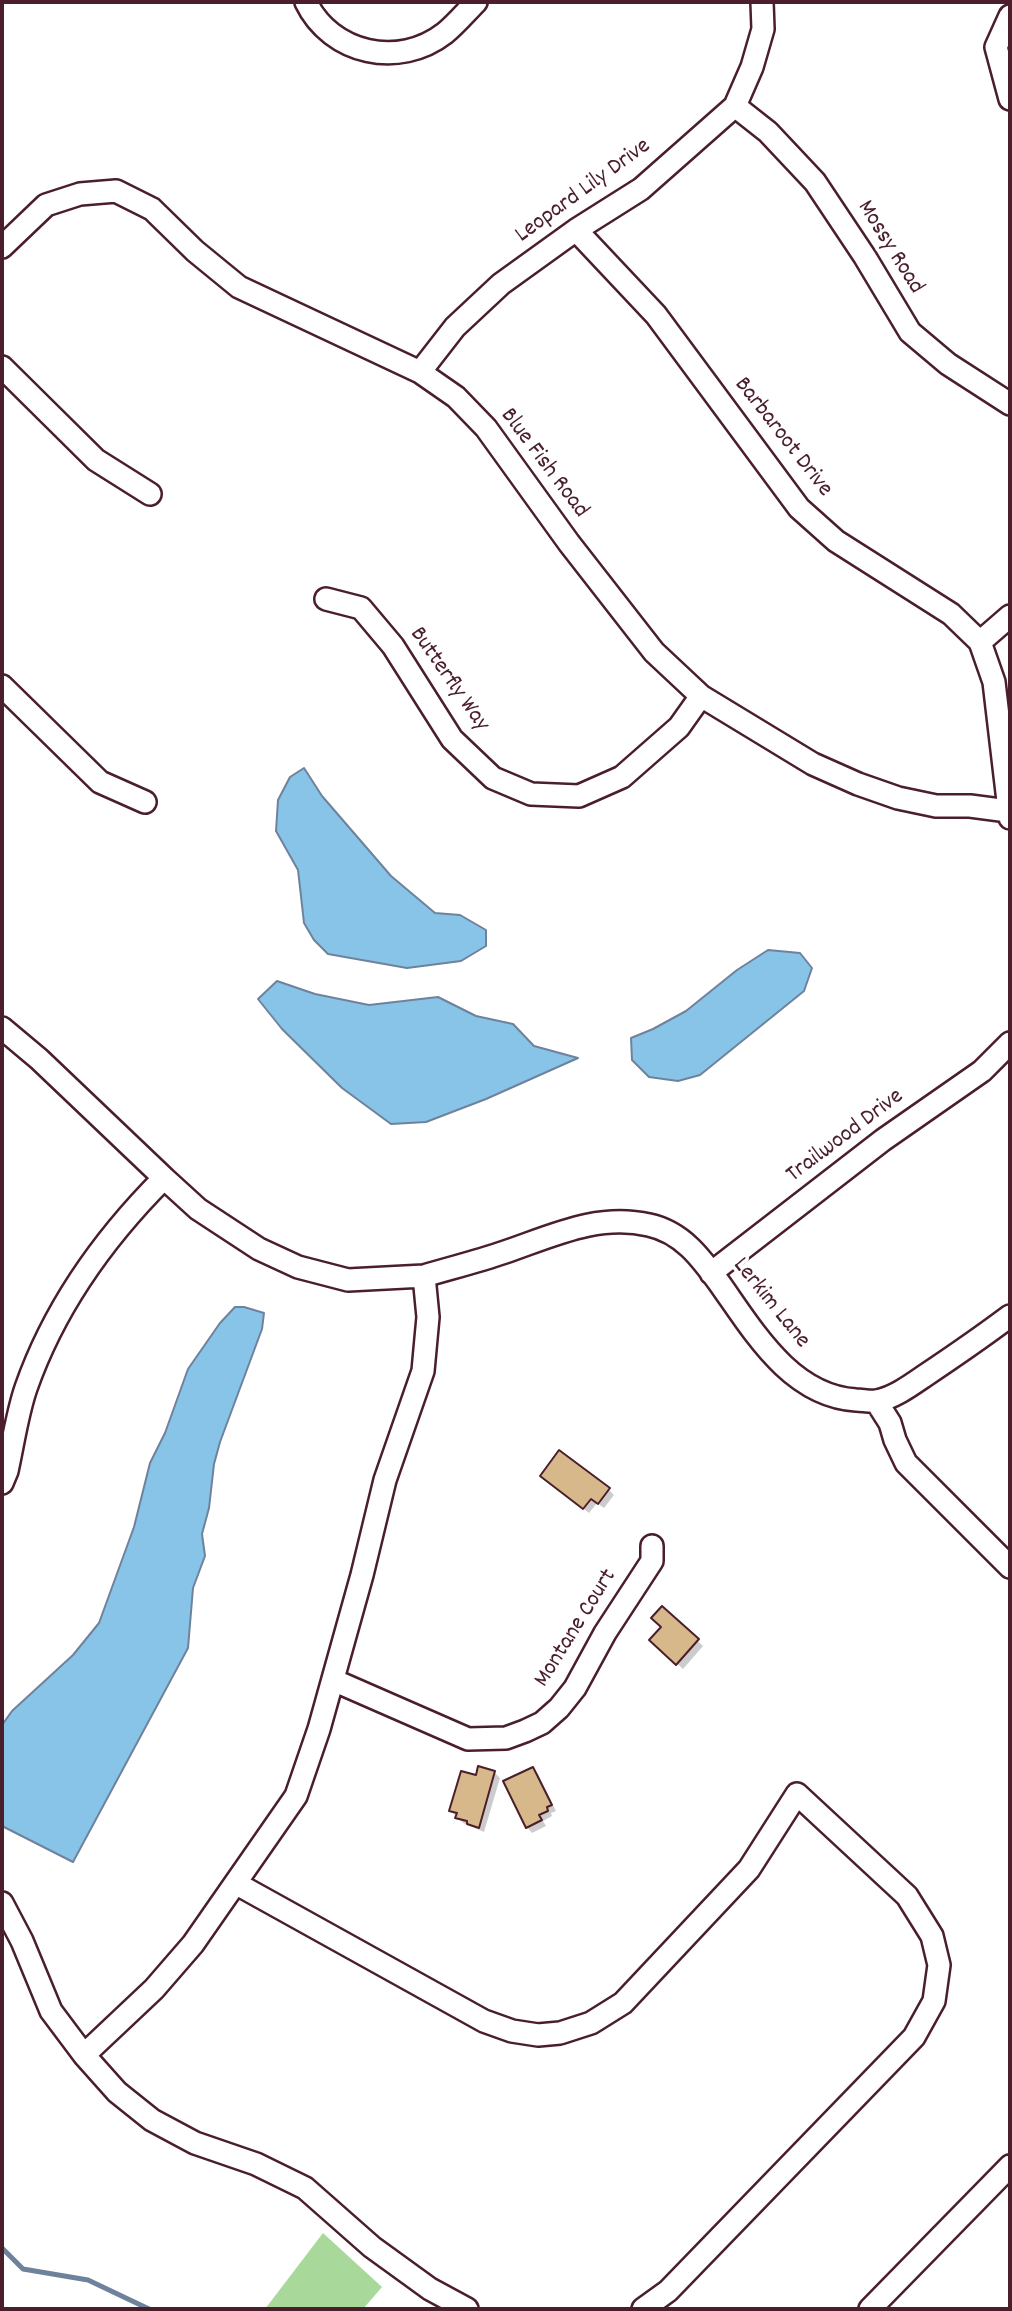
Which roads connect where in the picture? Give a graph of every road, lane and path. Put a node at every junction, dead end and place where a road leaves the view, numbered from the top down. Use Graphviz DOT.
graph roads {
  1 [pos="306,2"];
  2 [pos="476,2"];
  3 [pos="762,2"];
  4 [pos="1010,16"];
  5 [pos="1010,99"];
  6 [pos="735,106"];
  7 [pos="576,230"];
  8 [pos="2,247"];
  9 [pos="2,367"];
  10 [pos="420,372"];
  11 [pos="1010,404"];
  12 [pos="150,494"];
  13 [pos="326,599"];
  14 [pos="1010,616"];
  15 [pos="980,642"];
  16 [pos="2,686"];
  17 [pos="701,696"];
  18 [pos="145,803"];
  19 [pos="1009,814"];
  20 [pos="2,1028"];
  21 [pos="1010,1043"];
  22 [pos="164,1178"];
  23 [pos="712,1273"];
  24 [pos="424,1276"];
  25 [pos="1010,1316"];
  26 [pos="876,1401"];
  27 [pos="2,1483"];
  28 [pos="652,1546"];
  29 [pos="1010,1567"];
  30 [pos="333,1680"];
  31 [pos="237,1884"];
  32 [pos="2,1903"];
  33 [pos="84,2055"];
  34 [pos="1009,2170"];
  35 [pos="467,2309"];
  36 [pos="643,2309"];
  37 [pos="870,2309"];
  1 -- 2 [label="street"];
  3 -- 6 [label="street, Leopard Lily Drive"];
  4 -- 5 [label="street"];
  6 -- 7 [label="street, Leopard Lily Drive"];
  6 -- 11 [label="street, Mossy Road"];
  7 -- 10 [label="street, Leopard Lily Drive"];
  7 -- 15 [label="street, Barbaroot Drive"];
  8 -- 10 [label="street, Blue Fish Road"];
  9 -- 12 [label="street"];
  10 -- 17 [label="street, Blue Fish Road"];
  13 -- 17 [label="street, Butterfly Way"];
  14 -- 15 [label="street"];
  15 -- 19 [label="street"];
  16 -- 18 [label="street"];
  17 -- 19 [label="street, Blue Fish Road"];
  20 -- 22 [label="street, Lerkim Lane"];
  21 -- 23 [label="street, Trailwood Drive"];
  22 -- 24 [label="street, Lerkim Lane"];
  22 -- 27 [label="street"];
  23 -- 24 [label="street, Lerkim Lane"];
  23 -- 26 [label="street, Lerkim Lane"];
  24 -- 30 [label="street"];
  25 -- 26 [label="street"];
  26 -- 29 [label="street"];
  28 -- 30 [label="street, Montane Court"];
  30 -- 31 [label="street"];
  31 -- 33 [label="street"];
  31 -- 36 [label="street"];
  32 -- 33 [label="street"];
  33 -- 35 [label="street"];
  34 -- 37 [label="street"];
}
